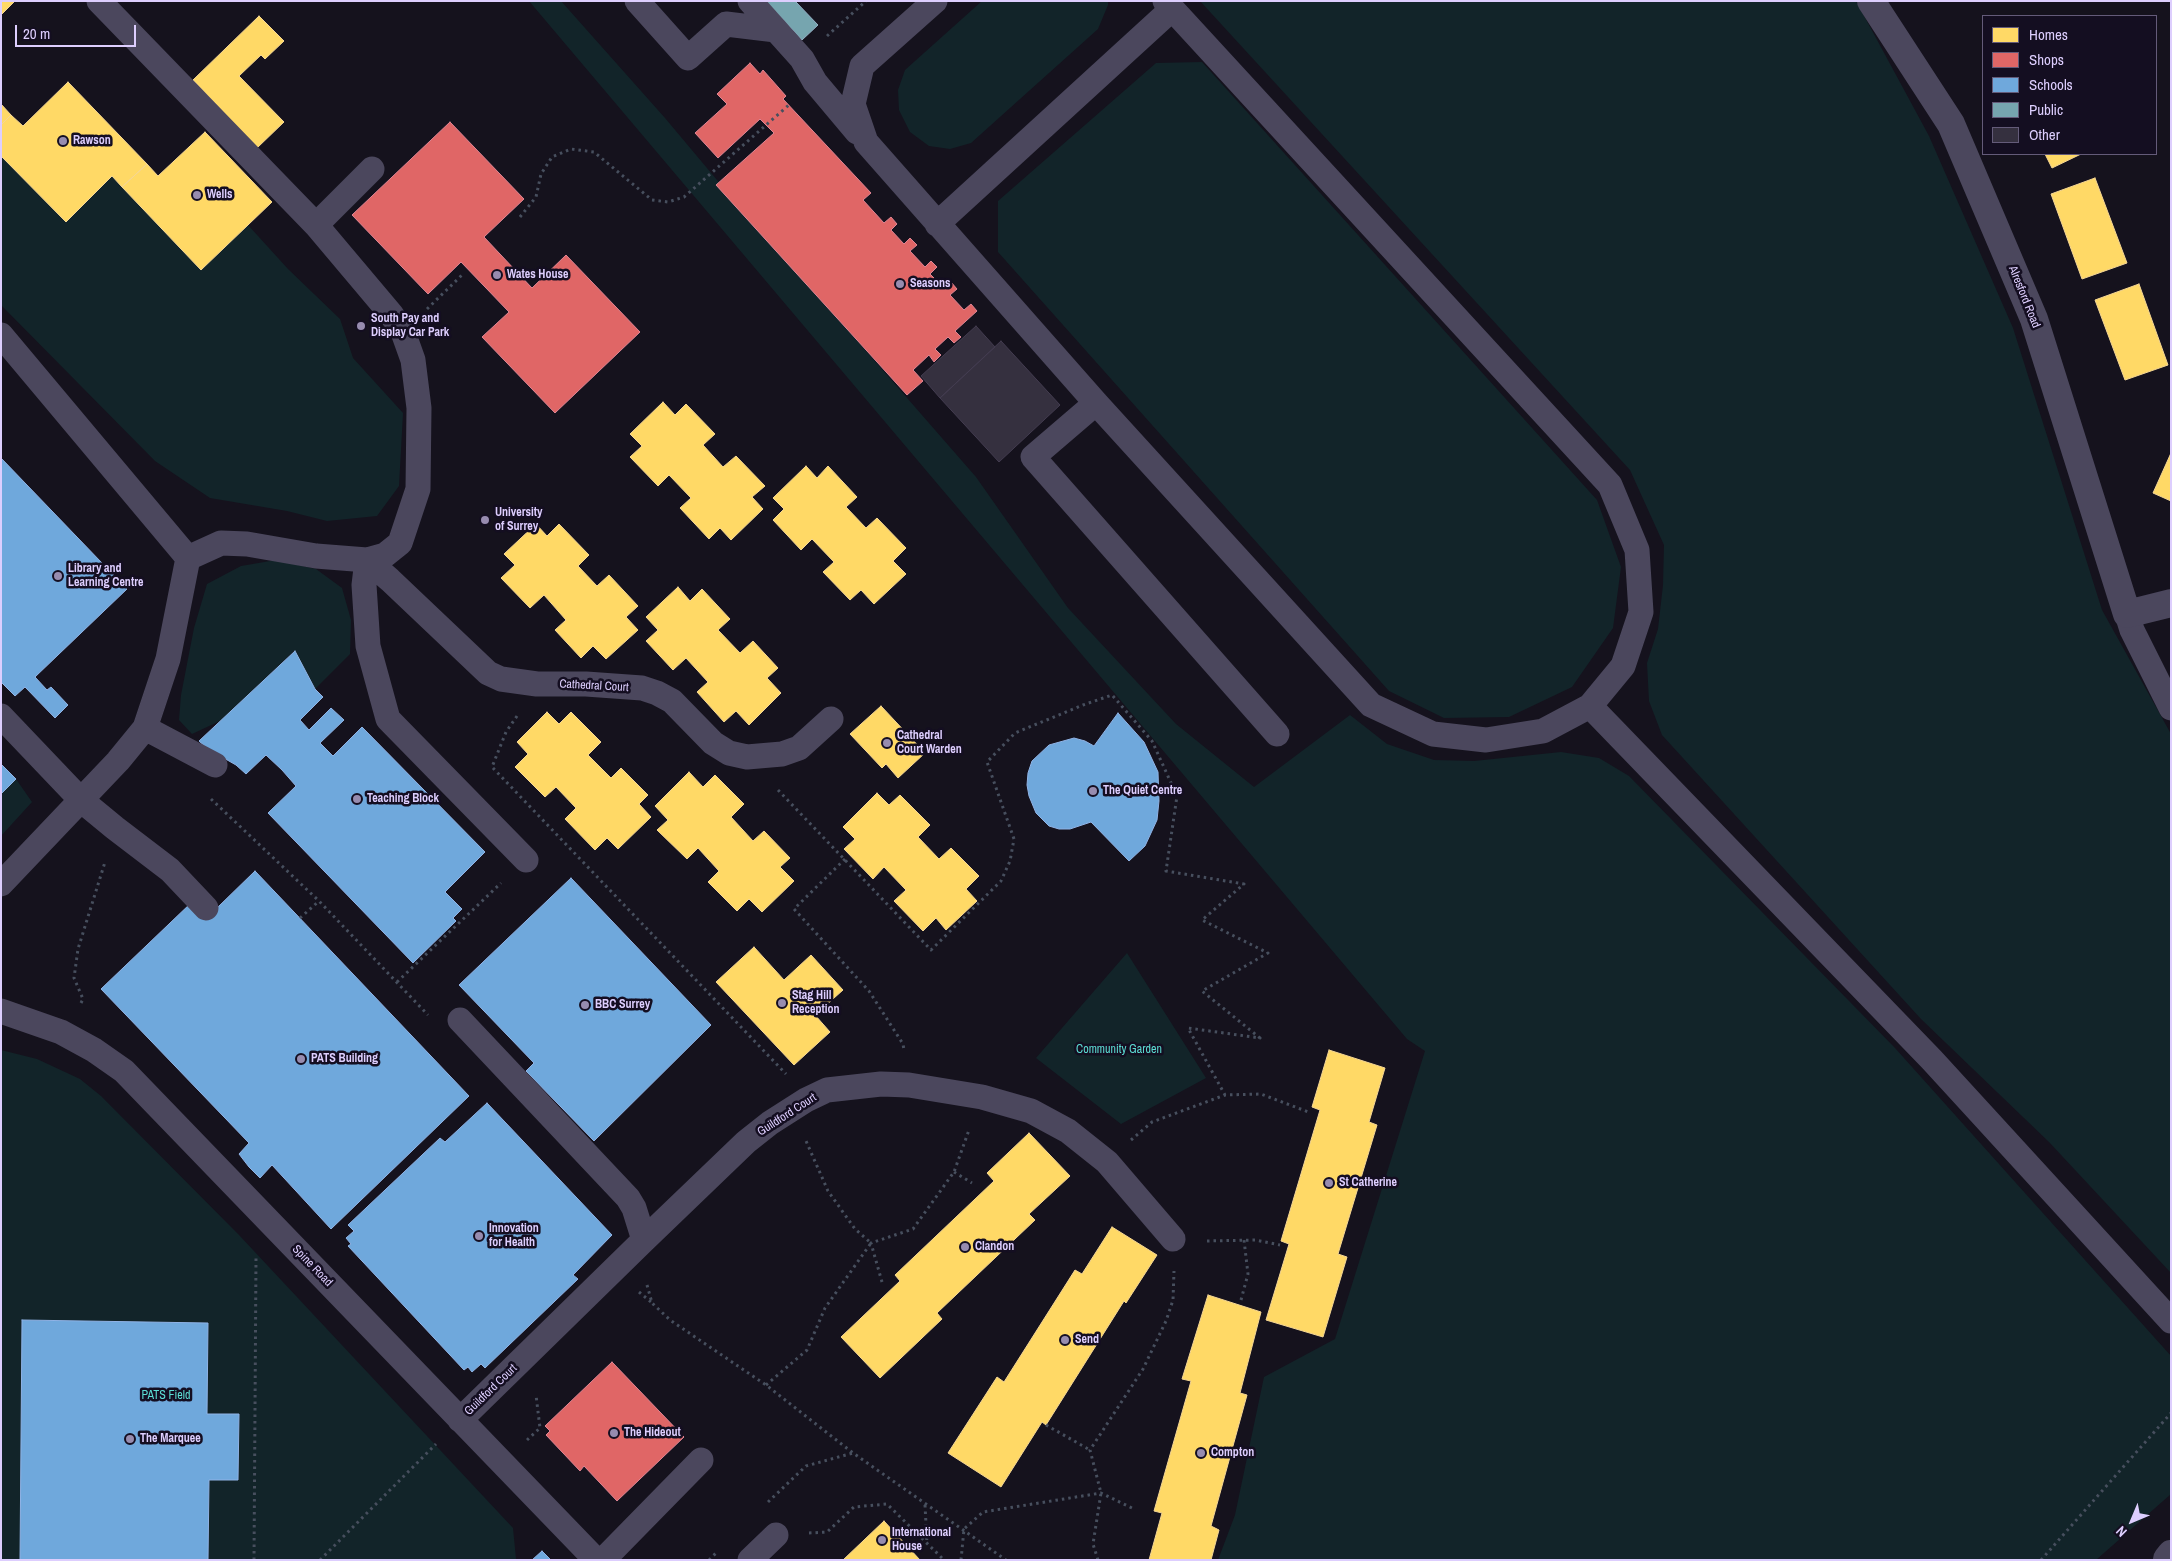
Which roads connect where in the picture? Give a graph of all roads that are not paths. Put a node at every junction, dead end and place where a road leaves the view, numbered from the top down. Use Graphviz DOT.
graph roads {
  1 [pos="99,1"];
  2 [pos="637,1"];
  3 [pos="750,1"];
  4 [pos="935,1"];
  5 [pos="1871,1"];
  6 [pos="1169,5"];
  7 [pos="776,30"];
  8 [pos="866,142"];
  9 [pos="372,169"];
  10 [pos="937,224"];
  11 [pos="316,225"];
  12 [pos="1,335"];
  13 [pos="1096,403"];
  14 [pos="188,558"];
  15 [pos="367,560"];
  16 [pos="2171,603"];
  17 [pos="2127,614"];
  18 [pos="1590,706"];
  19 [pos="2171,708"];
  20 [pos="1,716"];
  21 [pos="831,719"];
  22 [pos="144,728"];
  23 [pos="1277,734"];
  24 [pos="215,765"];
  25 [pos="80,800"];
  26 [pos="526,860"];
  27 [pos="1,884"];
  28 [pos="206,908"];
  29 [pos="1,1011"];
  30 [pos="460,1020"];
  31 [pos="1173,1239"];
  32 [pos="639,1245"];
  33 [pos="2171,1321"];
  34 [pos="460,1420"];
  35 [pos="701,1460"];
  36 [pos="776,1535"];
  37 [pos="596,1560"];
  38 [pos="604,1560"];
  39 [pos="750,1560"];
  1 -- 11 [label="lane"];
  2 -- 7 [label="lane"];
  3 -- 7 [label="lane"];
  4 -- 8 [label="lane"];
  5 -- 17 [label="street, Alresford Road"];
  6 -- 10 [label="lane"];
  6 -- 18 [label="lane"];
  7 -- 8 [label="lane"];
  8 -- 10 [label="lane"];
  9 -- 11 [label="lane"];
  10 -- 13 [label="lane"];
  11 -- 15 [label="lane"];
  12 -- 14 [label="lane"];
  13 -- 18 [label="lane"];
  13 -- 23 [label="lane"];
  14 -- 15 [label="lane"];
  14 -- 22 [label="lane"];
  15 -- 21 [label="lane, Cathedral Court"];
  15 -- 26 [label="lane"];
  16 -- 17 [label="street"];
  17 -- 19 [label="lane"];
  18 -- 33 [label="lane"];
  20 -- 25 [label="lane"];
  22 -- 24 [label="lane"];
  22 -- 25 [label="lane"];
  25 -- 27 [label="lane"];
  25 -- 28 [label="lane"];
  29 -- 34 [label="lane, Spine Road"];
  30 -- 32 [label="lane"];
  31 -- 32 [label="lane, Guildford Court"];
  32 -- 34 [label="lane, Guildford Court"];
  34 -- 37 [label="lane, Spine Road"];
  35 -- 38 [label="lane"];
  36 -- 39 [label="lane"];
}
